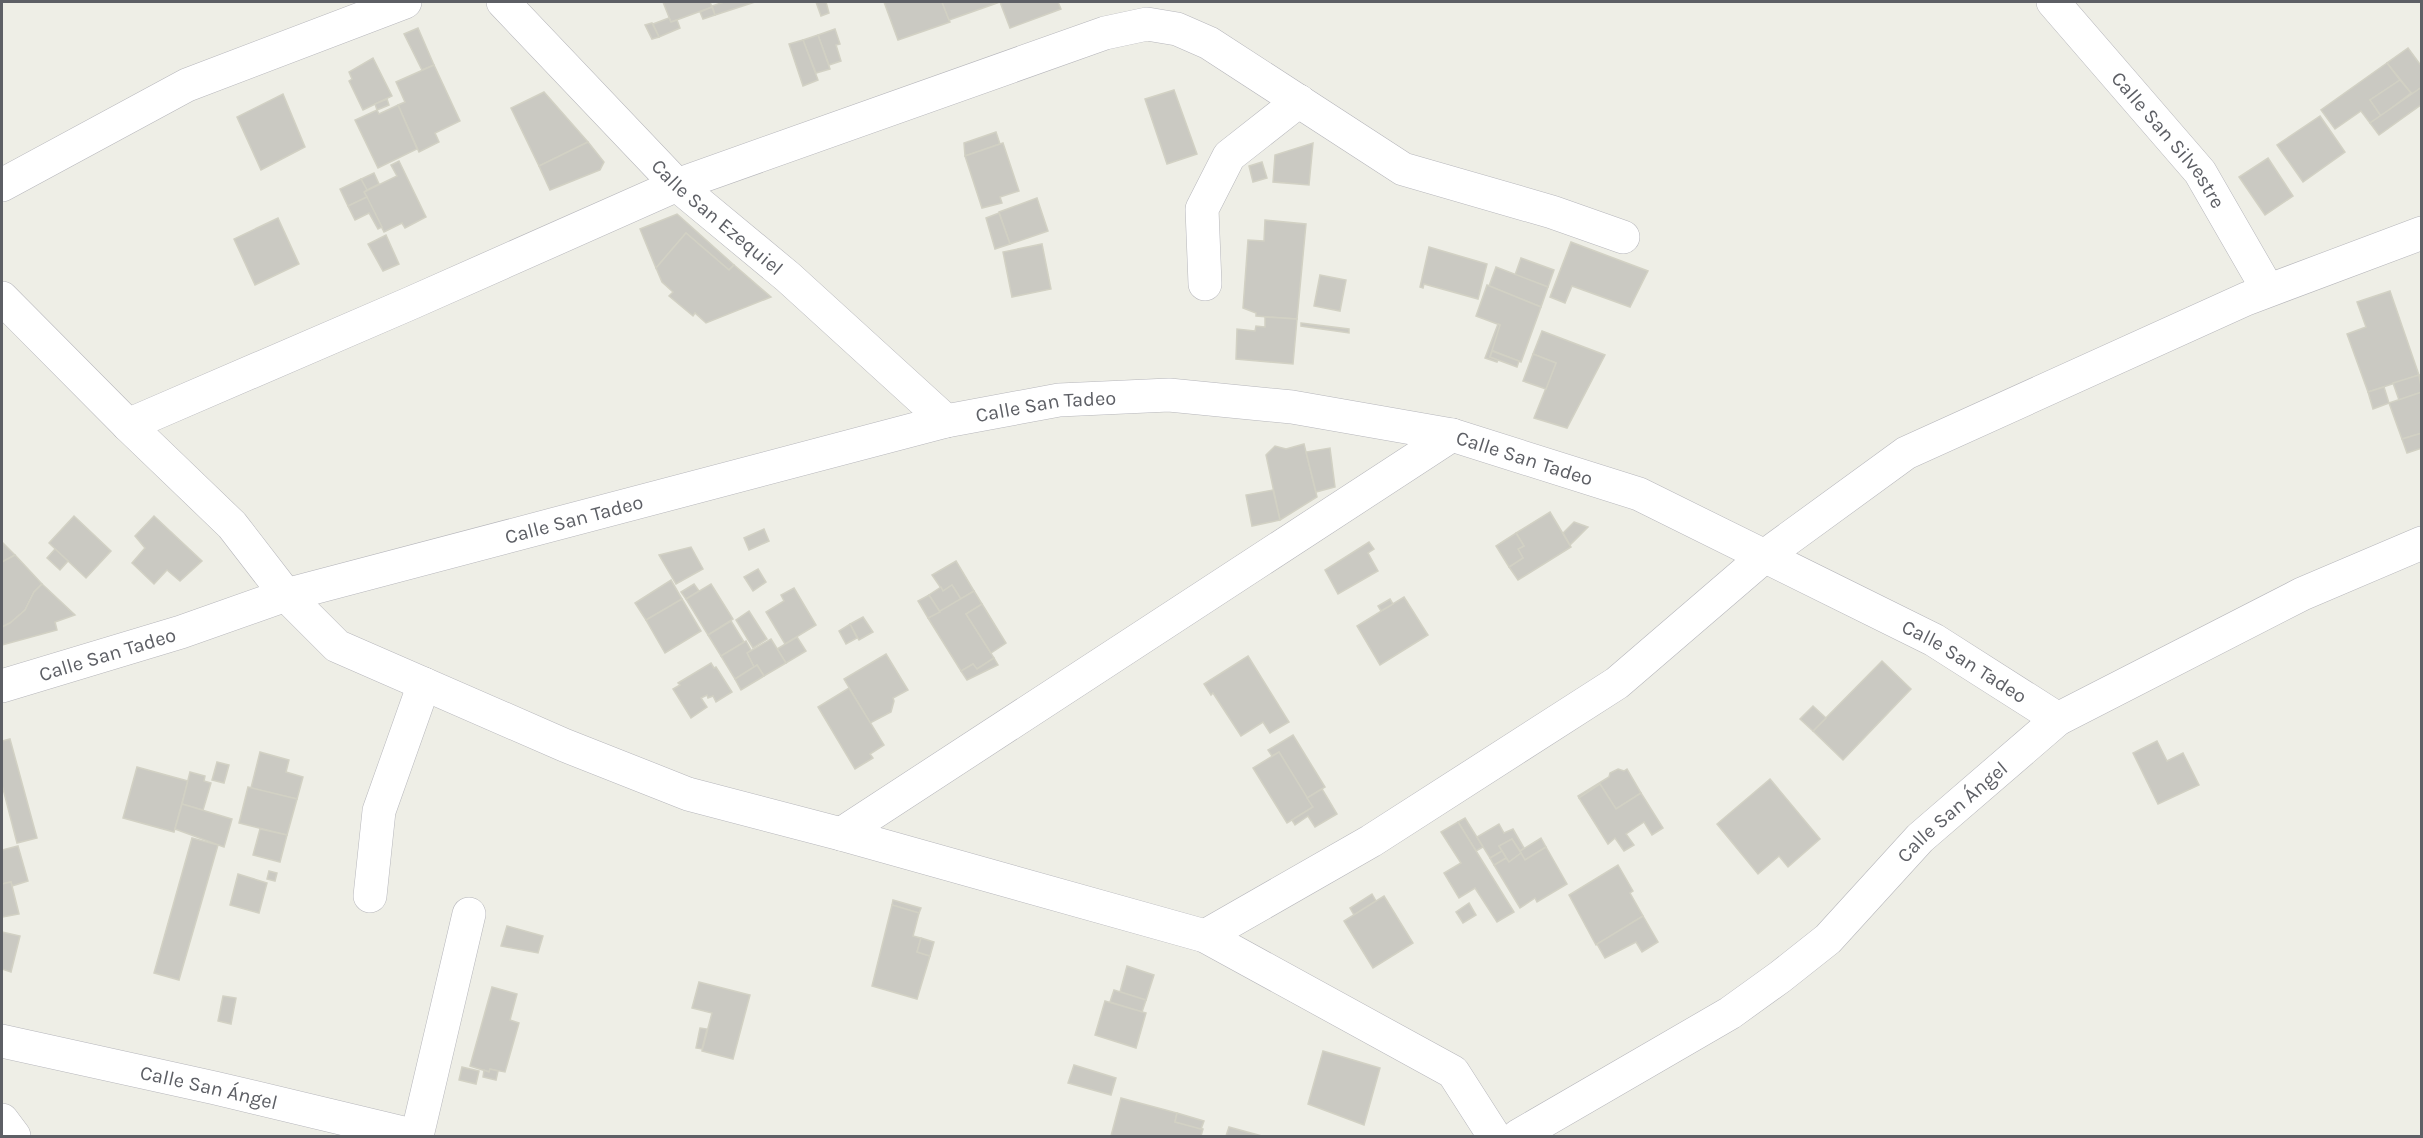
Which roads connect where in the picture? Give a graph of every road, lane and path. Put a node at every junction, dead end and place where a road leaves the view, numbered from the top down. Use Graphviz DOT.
graph roads {
  1 [pos="405,2"];
  2 [pos="503,2"];
  3 [pos="2053,2"];
  4 [pos="1299,101"];
  5 [pos="2,185"];
  6 [pos="677,185"];
  7 [pos="2421,233"];
  8 [pos="1623,237"];
  9 [pos="1205,284"];
  10 [pos="2268,290"];
  11 [pos="2,298"];
  12 [pos="946,421"];
  13 [pos="128,425"];
  14 [pos="1452,435"];
  15 [pos="2421,543"];
  16 [pos="1766,555"];
  17 [pos="286,595"];
  18 [pos="424,684"];
  19 [pos="2,686"];
  20 [pos="2058,719"];
  21 [pos="841,834"];
  22 [pos="370,896"];
  23 [pos="469,914"];
  24 [pos="1205,936"];
  25 [pos="2,1041"];
  26 [pos="2,1120"];
  27 [pos="14,1137"];
  28 [pos="416,1137"];
  29 [pos="1494,1137"];
  30 [pos="1518,1137"];
  1 -- 5 [label="street"];
  2 -- 6 [label="street, Calle San Ezequiel"];
  3 -- 10 [label="street, Calle San Silvestre"];
  4 -- 6 [label="street"];
  4 -- 8 [label="street"];
  4 -- 9 [label="street"];
  6 -- 12 [label="street, Calle San Ezequiel"];
  6 -- 13 [label="street"];
  7 -- 10 [label="street"];
  10 -- 16 [label="street"];
  11 -- 13 [label="street"];
  12 -- 14 [label="street, Calle San Tadeo"];
  12 -- 17 [label="street, Calle San Tadeo"];
  13 -- 17 [label="street"];
  14 -- 16 [label="street, Calle San Tadeo"];
  14 -- 21 [label="street"];
  15 -- 20 [label="street, Calle San Ángel"];
  16 -- 20 [label="street, Calle San Tadeo"];
  16 -- 24 [label="street"];
  17 -- 18 [label="street"];
  17 -- 19 [label="street, Calle San Tadeo"];
  18 -- 21 [label="street"];
  18 -- 22 [label="street"];
  20 -- 30 [label="street, Calle San Ángel"];
  21 -- 24 [label="street"];
  23 -- 28 [label="street"];
  24 -- 29 [label="street"];
  25 -- 28 [label="street, Calle San Ángel"];
  26 -- 27 [label="street"];
}
